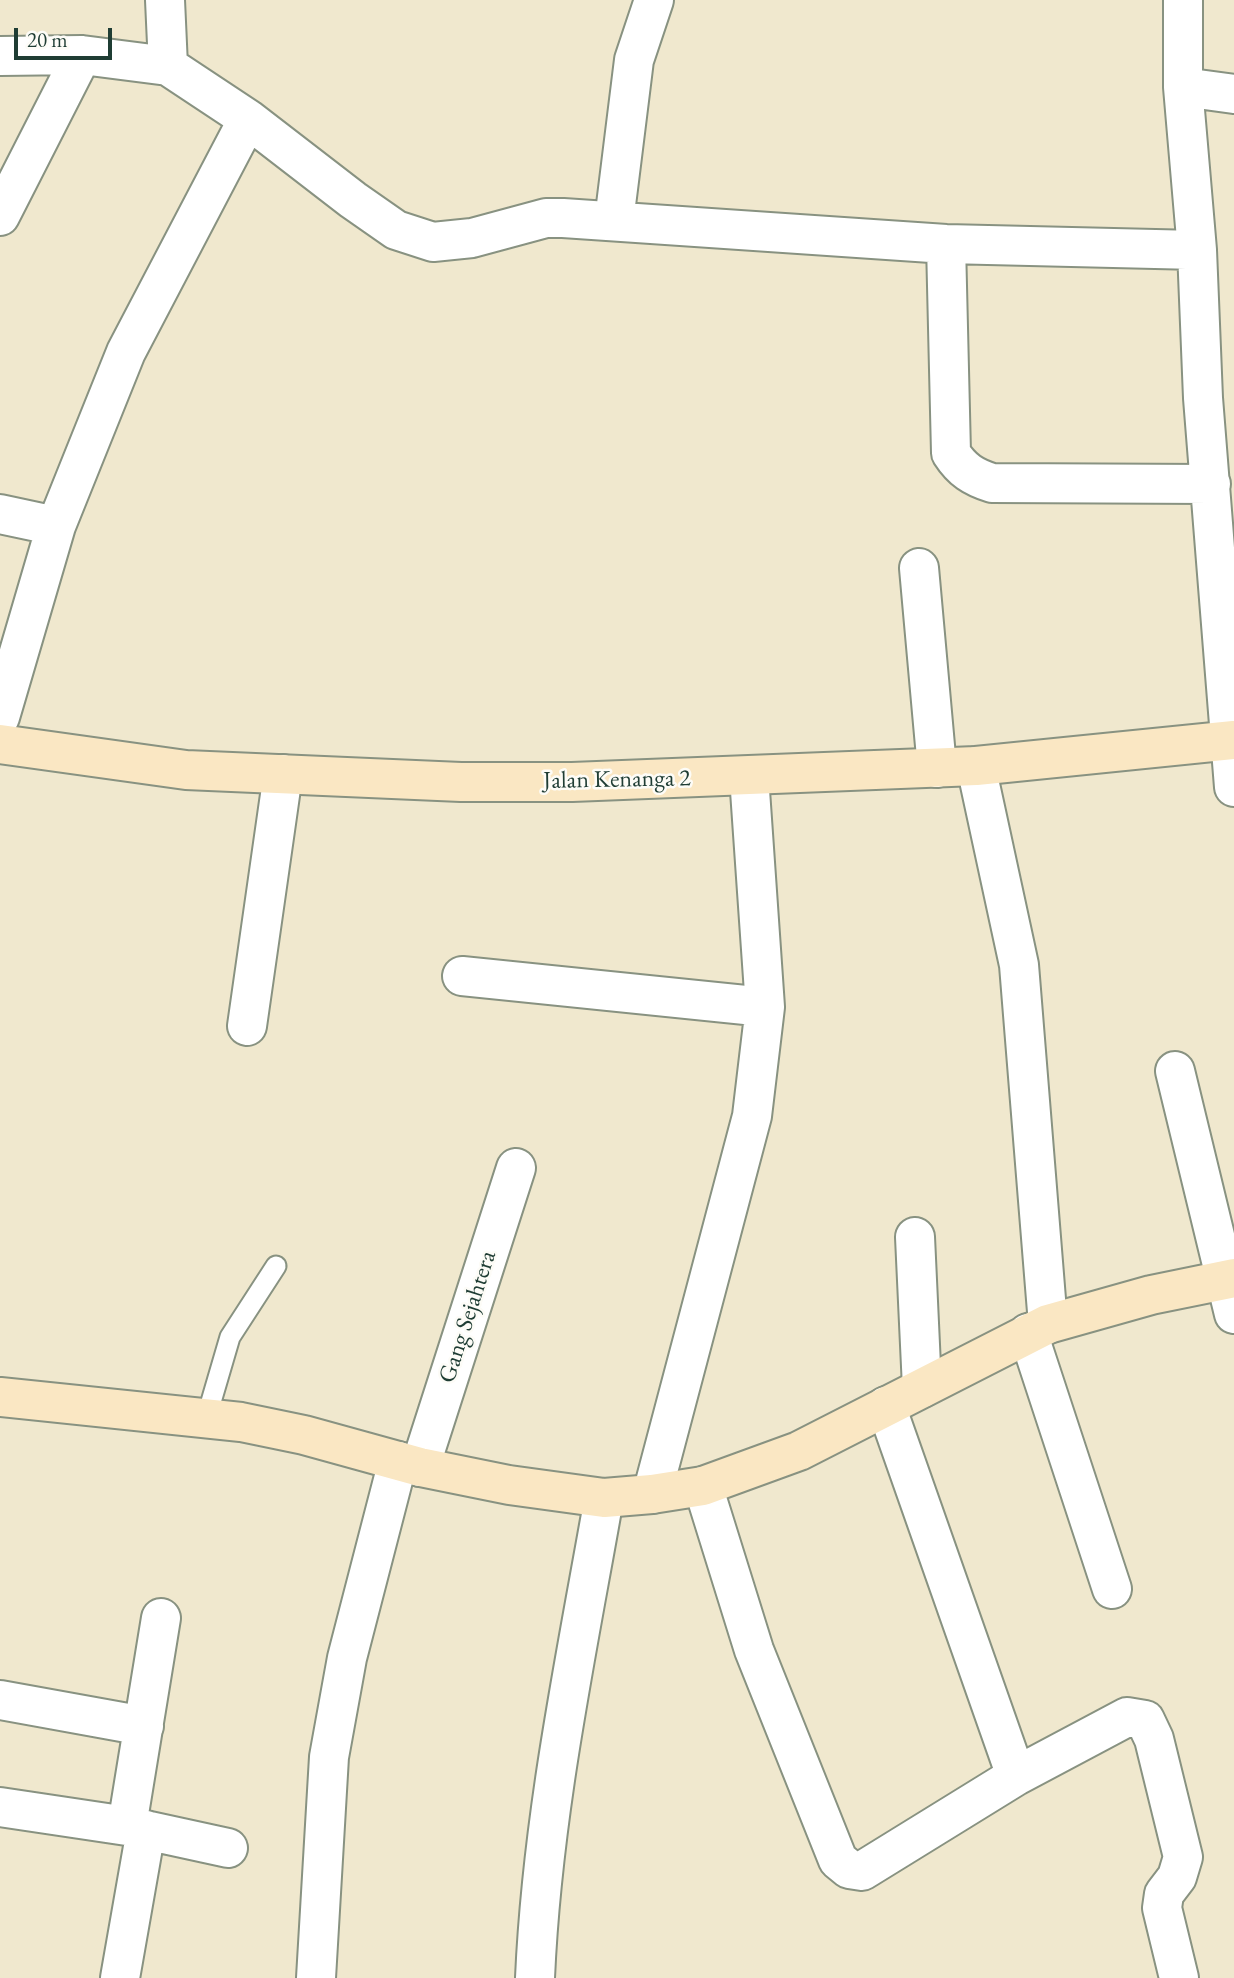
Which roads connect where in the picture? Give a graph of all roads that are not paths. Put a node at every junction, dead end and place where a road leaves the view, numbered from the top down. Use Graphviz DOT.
graph roads {
  1 [pos="165,0"];
  2 [pos="654,0"];
  3 [pos="1183,0"];
  4 [pos="82,55"];
  5 [pos="0,56"];
  6 [pos="168,66"];
  7 [pos="1183,87"];
  8 [pos="1234,94"];
  9 [pos="248,119"];
  10 [pos="0,216"];
  11 [pos="614,221"];
  12 [pos="946,243"];
  13 [pos="1197,250"];
  14 [pos="1218,396"];
  15 [pos="1211,484"];
  16 [pos="0,514"];
  17 [pos="56,526"];
  18 [pos="919,568"];
  19 [pos="0,718"];
  20 [pos="1232,740"];
  21 [pos="0,744"];
  22 [pos="976,766"];
  23 [pos="937,768"];
  24 [pos="283,774"];
  25 [pos="749,776"];
  26 [pos="1234,787"];
  27 [pos="462,976"];
  28 [pos="765,1007"];
  29 [pos="247,1026"];
  30 [pos="1175,1071"];
  31 [pos="516,1168"];
  32 [pos="915,1237"];
  33 [pos="276,1266"];
  34 [pos="1232,1291"];
  35 [pos="1038,1329"];
  36 [pos="922,1388"];
  37 [pos="0,1398"];
  38 [pos="886,1406"];
  39 [pos="206,1419"];
  40 [pos="409,1464"];
  41 [pos="703,1486"];
  42 [pos="652,1494"];
  43 [pos="604,1497"];
  44 [pos="1112,1589"];
  45 [pos="162,1619"];
  46 [pos="0,1700"];
  47 [pos="144,1726"];
  48 [pos="1016,1776"];
  49 [pos="0,1807"];
  50 [pos="136,1828"];
  51 [pos="228,1848"];
  52 [pos="120,1978"];
  53 [pos="316,1978"];
  54 [pos="534,1978"];
  55 [pos="1179,1978"];
  1 -- 6 [label="street"];
  2 -- 11 [label="street"];
  3 -- 7 [label="street"];
  4 -- 5 [label="street"];
  4 -- 6 [label="street"];
  4 -- 10 [label="street"];
  6 -- 9 [label="street"];
  7 -- 8 [label="street"];
  7 -- 13 [label="street"];
  9 -- 11 [label="street"];
  9 -- 17 [label="street"];
  11 -- 12 [label="street"];
  12 -- 13 [label="street"];
  12 -- 15 [label="street"];
  13 -- 14 [label="street"];
  14 -- 15 [label="street"];
  15 -- 20 [label="street"];
  16 -- 17 [label="street"];
  17 -- 19 [label="street"];
  18 -- 23 [label="street"];
  20 -- 22 [label="street, Jalan Kenanga 2"];
  20 -- 26 [label="street"];
  21 -- 24 [label="street, Jalan Kenanga 2"];
  22 -- 23 [label="street, Jalan Kenanga 2"];
  22 -- 35 [label="street"];
  23 -- 25 [label="street, Jalan Kenanga 2"];
  24 -- 25 [label="street, Jalan Kenanga 2"];
  24 -- 29 [label="street"];
  25 -- 28 [label="street"];
  27 -- 28 [label="street"];
  28 -- 42 [label="street"];
  30 -- 34 [label="street"];
  31 -- 40 [label="street, Gang Sejahtera"];
  32 -- 36 [label="street"];
  33 -- 39 [label="lane"];
  34 -- 35 [label="street"];
  35 -- 36 [label="street"];
  35 -- 44 [label="street"];
  36 -- 38 [label="street"];
  37 -- 39 [label="street"];
  38 -- 41 [label="street"];
  38 -- 48 [label="street"];
  39 -- 40 [label="street"];
  40 -- 43 [label="street"];
  40 -- 53 [label="street, Gang Sejahtera"];
  41 -- 42 [label="street"];
  41 -- 48 [label="street"];
  42 -- 43 [label="street"];
  43 -- 54 [label="street"];
  45 -- 47 [label="street"];
  46 -- 47 [label="street"];
  47 -- 50 [label="street"];
  48 -- 55 [label="street"];
  49 -- 50 [label="street"];
  50 -- 51 [label="street"];
  50 -- 52 [label="street"];
}
